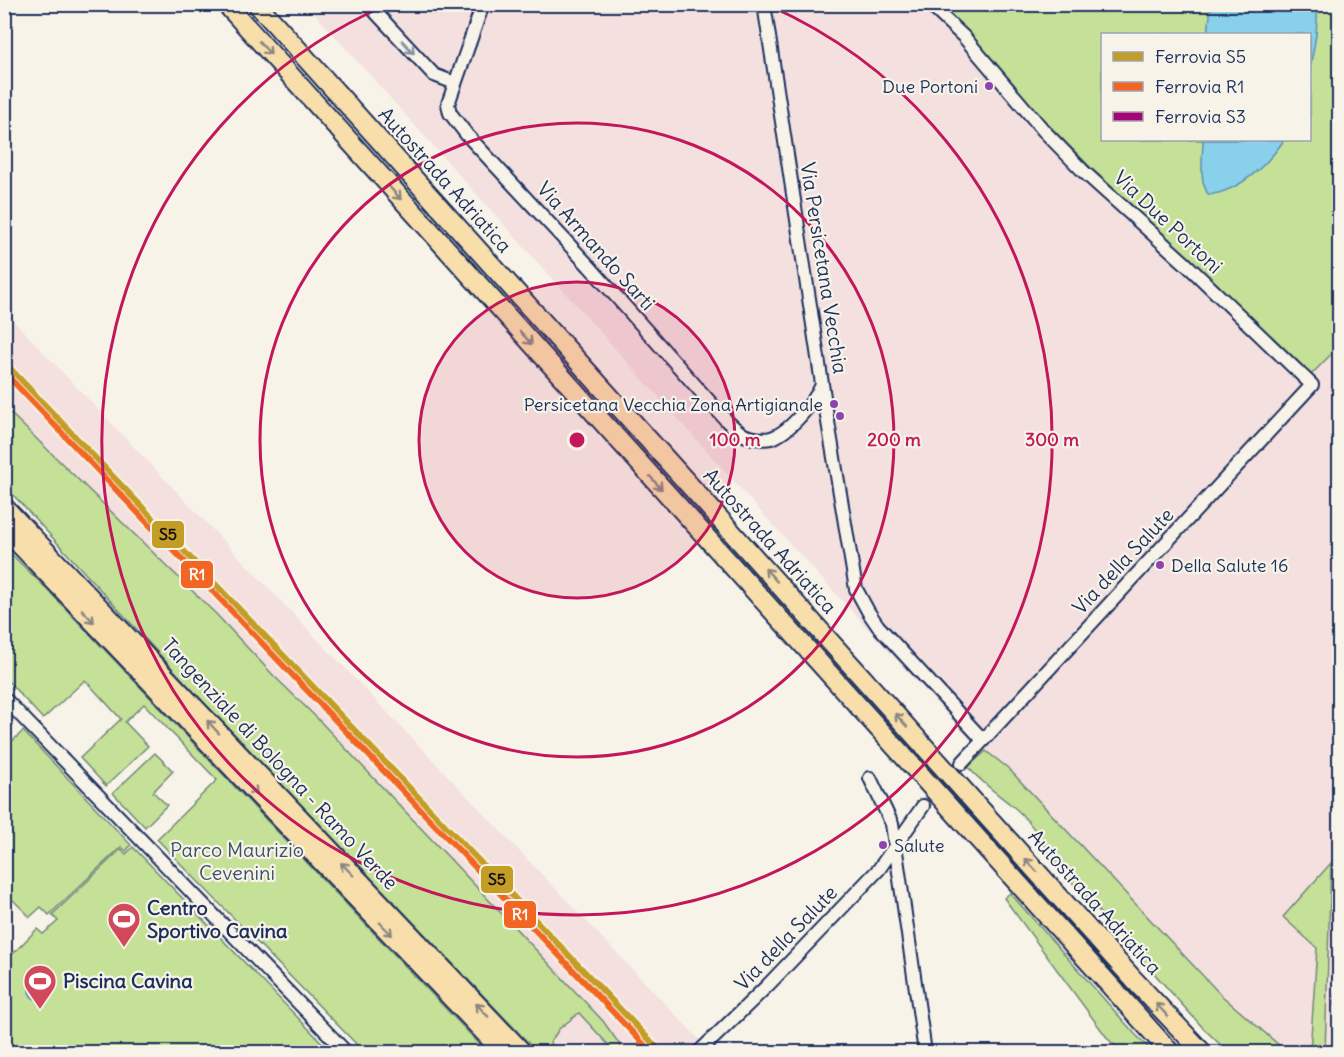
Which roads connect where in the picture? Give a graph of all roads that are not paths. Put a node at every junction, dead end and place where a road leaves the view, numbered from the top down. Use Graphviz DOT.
graph roads {
  1 [pos="226,4"];
  2 [pos="257,4"];
  3 [pos="368,4"];
  4 [pos="483,4"];
  5 [pos="764,4"];
  6 [pos="929,4"];
  7 [pos="455,83"];
  8 [pos="822,385"];
  9 [pos="1312,385"];
  10 [pos="806,410"];
  11 [pos="825,410"];
  12 [pos="4,494"];
  13 [pos="4,507"];
  14 [pos="4,528"];
  15 [pos="4,536"];
  16 [pos="66,593"];
  17 [pos="90,598"];
  18 [pos="4,698"];
  19 [pos="983,740"];
  20 [pos="962,763"];
  21 [pos="870,778"];
  22 [pos="923,806"];
  23 [pos="896,847"];
  24 [pos="346,1053"];
  25 [pos="503,1053"];
  26 [pos="522,1053"];
  27 [pos="699,1053"];
  28 [pos="925,1053"];
  29 [pos="1170,1053"];
  30 [pos="1202,1053"];
  1 -- 29 [label="highway, one-way"];
  30 -- 2 [label="highway, Autostrada Adriatica, one-way"];
  3 -- 7 [label="street, one-way"];
  4 -- 7 [label="street, Via Armando Sarti"];
  5 -- 8 [label="street, Via Persicetana Vecchia"];
  6 -- 9 [label="street, Via Due Portoni"];
  7 -- 10 [label="street, Via Armando Sarti"];
  8 -- 10 [label="street, Via Armando Sarti"];
  8 -- 11 [label="street, Via Persicetana Vecchia"];
  9 -- 19 [label="street, Via della Salute"];
  10 -- 11 [label="street"];
  11 -- 19 [label="street, Via Persicetana Vecchia"];
  12 -- 17 [label="highway"];
  13 -- 17 [label="highway, Tangenziale di Bologna - Ramo Verde"];
  14 -- 16 [label="highway, Tangenziale di Bologna - Ramo Verde"];
  15 -- 16 [label="highway"];
  16 -- 25 [label="highway, Tangenziale di Bologna - Ramo Verde, one-way"];
  26 -- 17 [label="highway, Tangenziale di Bologna - Ramo Verde, one-way"];
  18 -- 24 [label="street"];
  19 -- 20 [label="street, Via della Salute"];
  21 -- 23 [label="street"];
  22 -- 23 [label="street, Via della Salute"];
  23 -- 27 [label="street, Via della Salute"];
  23 -- 28 [label="street"];
}
